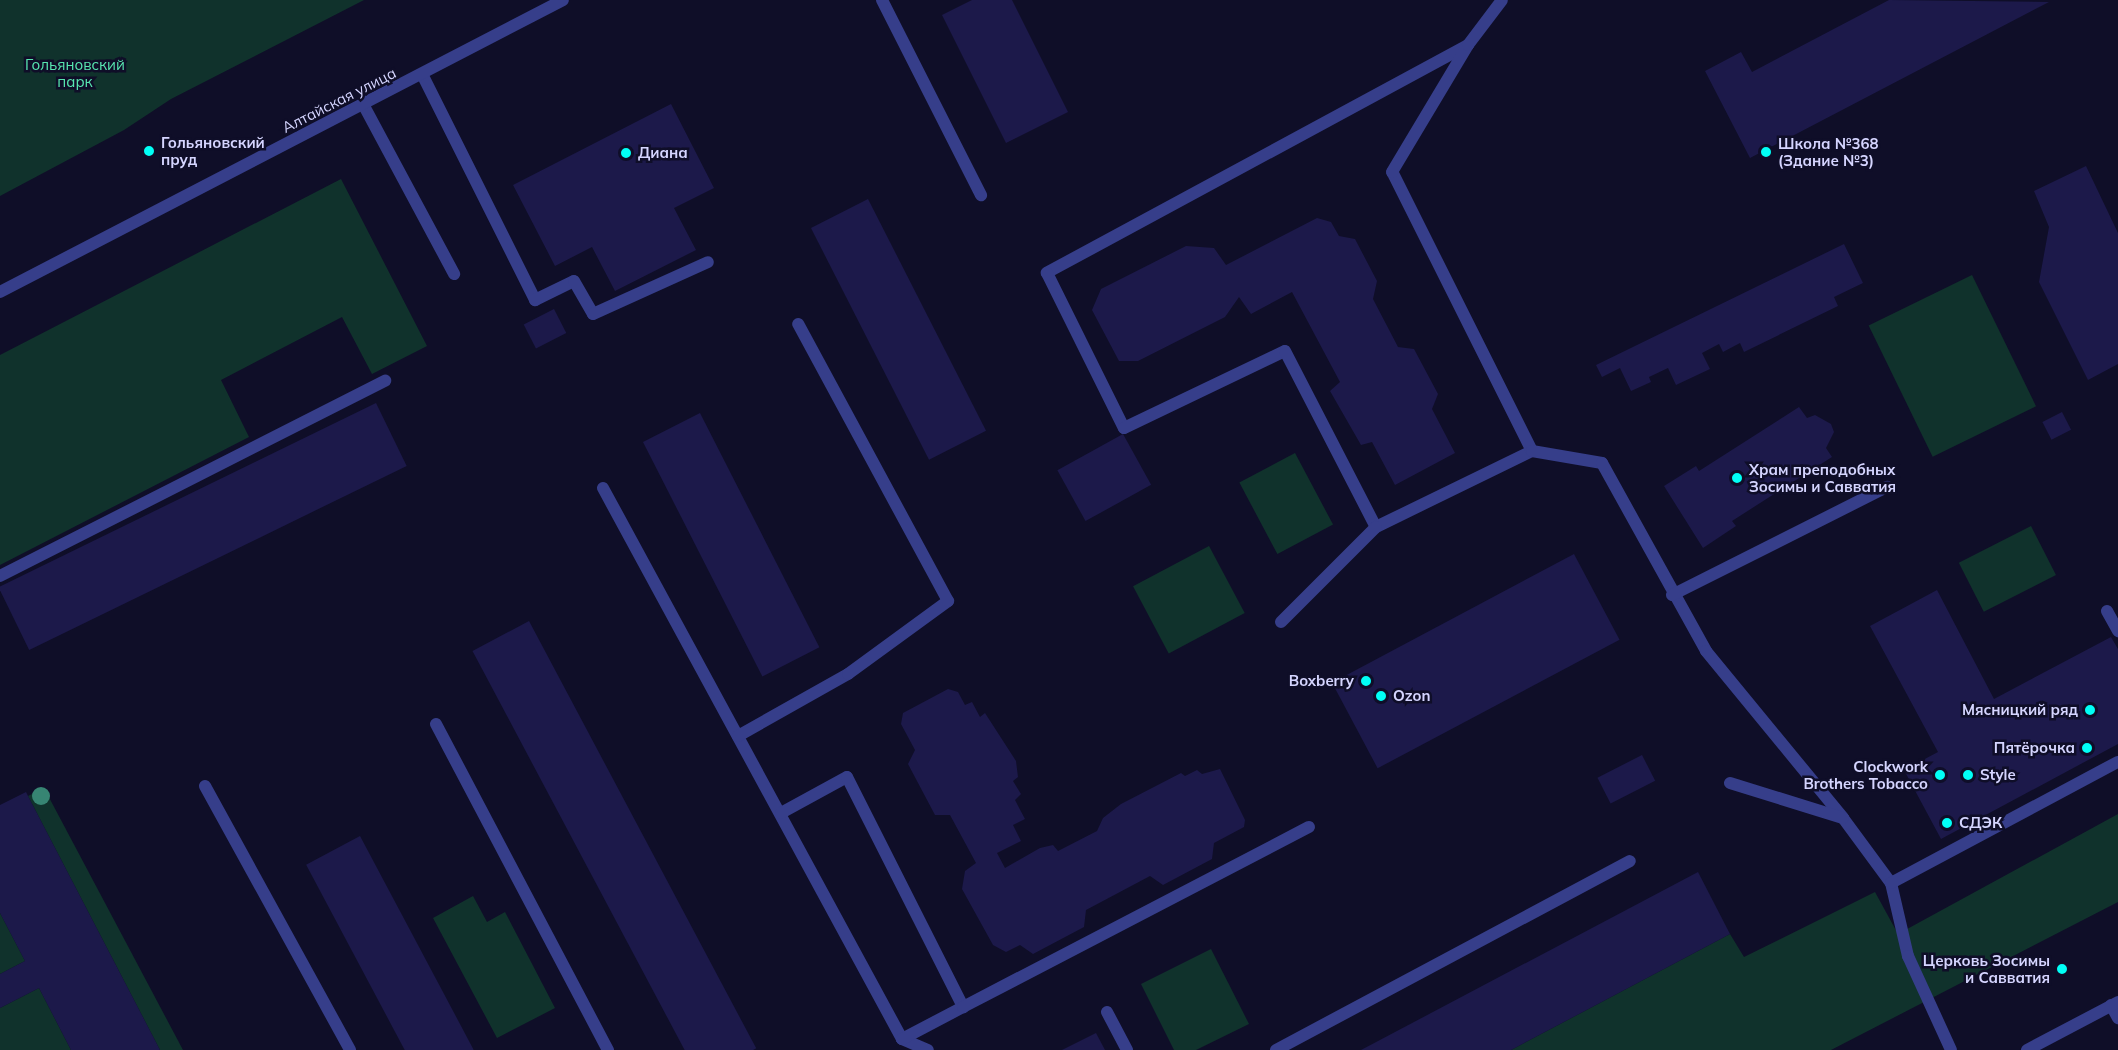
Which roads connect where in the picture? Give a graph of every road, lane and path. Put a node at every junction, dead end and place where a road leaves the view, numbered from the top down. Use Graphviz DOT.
graph roads {
  1 [pos="563,0"];
  2 [pos="882,0"];
  3 [pos="1502,0"];
  4 [pos="1468,45"];
  5 [pos="422,74"];
  6 [pos="363,104"];
  7 [pos="981,195"];
  8 [pos="708,262"];
  9 [pos="454,274"];
  10 [pos="0,292"];
  11 [pos="798,324"];
  12 [pos="385,381"];
  13 [pos="1532,452"];
  14 [pos="1887,487"];
  15 [pos="603,488"];
  16 [pos="1376,526"];
  17 [pos="0,576"];
  18 [pos="1672,595"];
  19 [pos="2107,611"];
  20 [pos="1281,622"];
  21 [pos="2118,631"];
  22 [pos="436,724"];
  23 [pos="738,736"];
  24 [pos="2118,762"];
  25 [pos="1731,783"];
  26 [pos="205,786"];
  27 [pos="781,813"];
  28 [pos="1843,818"];
  29 [pos="1309,827"];
  30 [pos="1630,861"];
  31 [pos="1891,883"];
  32 [pos="2114,1003"];
  33 [pos="963,1007"];
  34 [pos="1107,1012"];
  35 [pos="2118,1018"];
  36 [pos="902,1039"];
  37 [pos="350,1050"];
  38 [pos="608,1050"];
  39 [pos="928,1050"];
  40 [pos="1127,1050"];
  41 [pos="1276,1050"];
  42 [pos="1952,1050"];
  43 [pos="2027,1050"];
  1 -- 5 [label="street, Алтайская улица"];
  2 -- 7 [label="street"];
  3 -- 4 [label="street"];
  4 -- 13 [label="street"];
  4 -- 16 [label="street"];
  5 -- 6 [label="street, Алтайская улица"];
  5 -- 8 [label="street"];
  6 -- 9 [label="street"];
  6 -- 10 [label="street, Алтайская улица"];
  11 -- 23 [label="street"];
  12 -- 17 [label="street"];
  13 -- 16 [label="street"];
  13 -- 18 [label="street"];
  14 -- 18 [label="street"];
  15 -- 23 [label="street"];
  16 -- 20 [label="street"];
  18 -- 28 [label="street"];
  19 -- 21 [label="street"];
  22 -- 38 [label="street"];
  23 -- 27 [label="street"];
  24 -- 31 [label="street"];
  25 -- 28 [label="street"];
  26 -- 37 [label="street"];
  27 -- 33 [label="street"];
  27 -- 36 [label="street"];
  28 -- 31 [label="street"];
  29 -- 33 [label="street"];
  30 -- 41 [label="street"];
  31 -- 42 [label="street"];
  32 -- 35 [label="street"];
  32 -- 43 [label="street"];
  33 -- 36 [label="street"];
  34 -- 40 [label="street"];
  36 -- 39 [label="street"];
}
